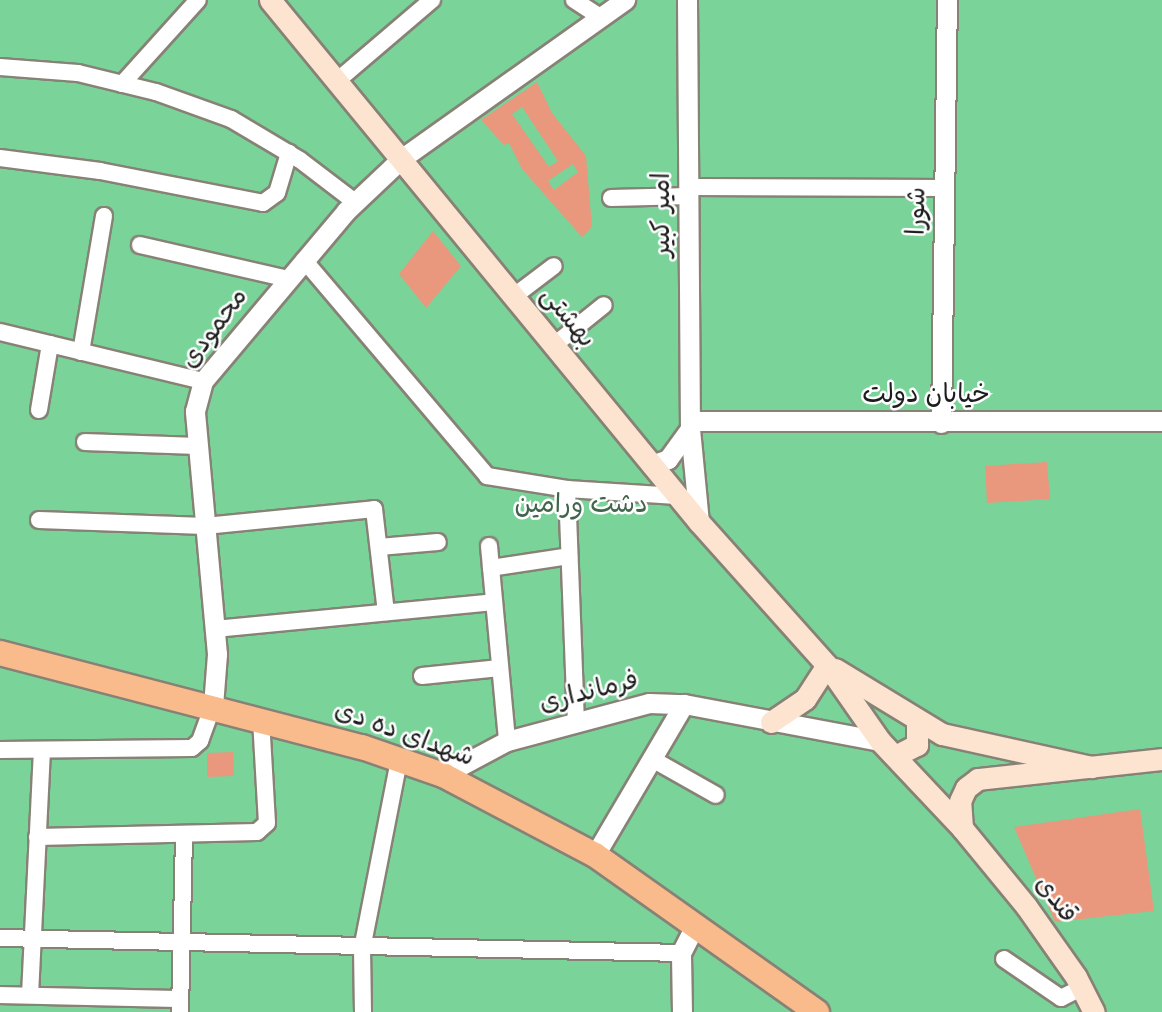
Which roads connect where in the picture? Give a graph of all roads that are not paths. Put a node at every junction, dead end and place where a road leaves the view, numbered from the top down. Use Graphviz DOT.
graph roads {
  1 [pos="270,0"];
  2 [pos="432,0"];
  3 [pos="574,0"];
  4 [pos="625,0"];
  5 [pos="687,0"];
  6 [pos="947,0"];
  7 [pos="193,1"];
  8 [pos="600,17"];
  9 [pos="0,67"];
  10 [pos="337,81"];
  11 [pos="122,83"];
  12 [pos="289,153"];
  13 [pos="0,158"];
  14 [pos="401,159"];
  15 [pos="944,188"];
  16 [pos="690,191"];
  17 [pos="611,198"];
  18 [pos="355,202"];
  19 [pos="104,216"];
  20 [pos="140,244"];
  21 [pos="304,260"];
  22 [pos="554,265"];
  23 [pos="288,279"];
  24 [pos="513,297"];
  25 [pos="604,305"];
  26 [pos="0,332"];
  27 [pos="50,344"];
  28 [pos="553,345"];
  29 [pos="81,352"];
  30 [pos="203,381"];
  31 [pos="39,410"];
  32 [pos="1162,421"];
  33 [pos="941,422"];
  34 [pos="690,425"];
  35 [pos="85,442"];
  36 [pos="197,446"];
  37 [pos="651,465"];
  38 [pos="567,489"];
  39 [pos="677,496"];
  40 [pos="38,520"];
  41 [pos="699,522"];
  42 [pos="205,526"];
  43 [pos="438,542"];
  44 [pos="489,545"];
  45 [pos="379,547"];
  46 [pos="569,556"];
  47 [pos="491,568"];
  48 [pos="494,602"];
  49 [pos="386,612"];
  50 [pos="215,629"];
  51 [pos="0,653"];
  52 [pos="827,665"];
  53 [pos="500,668"];
  54 [pos="422,676"];
  55 [pos="684,704"];
  56 [pos="213,706"];
  57 [pos="261,719"];
  58 [pos="917,720"];
  59 [pos="576,721"];
  60 [pos="771,722"];
  61 [pos="507,741"];
  62 [pos="888,749"];
  63 [pos="0,750"];
  64 [pos="42,750"];
  65 [pos="652,759"];
  66 [pos="1162,759"];
  67 [pos="399,760"];
  68 [pos="1091,767"];
  69 [pos="443,775"];
  70 [pos="716,795"];
  71 [pos="962,828"];
  72 [pos="184,834"];
  73 [pos="37,837"];
  74 [pos="595,855"];
  75 [pos="694,927"];
  76 [pos="0,938"];
  77 [pos="32,938"];
  78 [pos="180,944"];
  79 [pos="362,949"];
  80 [pos="681,953"];
  81 [pos="1004,960"];
  82 [pos="1082,988"];
  83 [pos="0,995"];
  84 [pos="33,1001"];
  85 [pos="180,1006"];
  86 [pos="363,1012"];
  87 [pos="682,1012"];
  88 [pos="817,1012"];
  89 [pos="1094,1012"];
  1 -- 10 [label="main road, بهشتی"];
  2 -- 10 [label="street"];
  3 -- 8 [label="street"];
  4 -- 8 [label="street, محمودی"];
  5 -- 16 [label="street, امیر کبیر"];
  6 -- 15 [label="street, شورا"];
  7 -- 11 [label="street"];
  8 -- 14 [label="street, محمودی"];
  9 -- 11 [label="street"];
  10 -- 14 [label="main road, بهشتی"];
  11 -- 12 [label="street"];
  12 -- 13 [label="street"];
  12 -- 18 [label="street"];
  14 -- 18 [label="street, محمودی"];
  14 -- 24 [label="main road, بهشتی"];
  15 -- 16 [label="street"];
  15 -- 33 [label="street, شورا"];
  16 -- 17 [label="street"];
  16 -- 34 [label="street, امیر کبیر"];
  18 -- 21 [label="street, محمودی"];
  19 -- 29 [label="street"];
  20 -- 23 [label="street"];
  21 -- 23 [label="street, محمودی"];
  21 -- 38 [label="street"];
  22 -- 24 [label="street"];
  23 -- 30 [label="street, محمودی"];
  24 -- 28 [label="main road, بهشتی"];
  25 -- 28 [label="street"];
  26 -- 27 [label="street"];
  27 -- 29 [label="street"];
  27 -- 31 [label="street"];
  28 -- 37 [label="main road, بهشتی"];
  29 -- 30 [label="street"];
  30 -- 36 [label="street, محمودی"];
  32 -- 33 [label="street, خیابان دولت"];
  33 -- 34 [label="street, خیابان دولت"];
  34 -- 37 [label="street"];
  34 -- 41 [label="street, امیر کبیر"];
  35 -- 36 [label="street"];
  36 -- 42 [label="street, محمودی"];
  37 -- 39 [label="main road, بهشتی"];
  38 -- 39 [label="street"];
  38 -- 46 [label="street"];
  39 -- 41 [label="main road, بهشتی"];
  40 -- 42 [label="street"];
  41 -- 52 [label="main road, بهشتی"];
  42 -- 45 [label="street"];
  42 -- 50 [label="street, محمودی"];
  43 -- 45 [label="street"];
  44 -- 47 [label="street"];
  45 -- 49 [label="street"];
  46 -- 47 [label="street"];
  46 -- 59 [label="street"];
  47 -- 48 [label="street"];
  48 -- 49 [label="street"];
  48 -- 53 [label="street"];
  49 -- 50 [label="street"];
  50 -- 56 [label="street, محمودی"];
  51 -- 56 [label="main road, شهدای ده دی"];
  52 -- 58 [label="main road"];
  52 -- 60 [label="main road"];
  52 -- 62 [label="main road, قندی"];
  53 -- 54 [label="street"];
  53 -- 61 [label="street"];
  55 -- 59 [label="street, فرمانداری"];
  55 -- 60 [label="street, فرمانداری"];
  55 -- 65 [label="street"];
  56 -- 57 [label="main road, شهدای ده دی"];
  56 -- 64 [label="street"];
  57 -- 67 [label="main road, شهدای ده دی"];
  57 -- 72 [label="street"];
  58 -- 62 [label="main road"];
  58 -- 68 [label="main road"];
  59 -- 61 [label="street, فرمانداری"];
  60 -- 62 [label="street, فرمانداری"];
  61 -- 69 [label="street, فرمانداری"];
  62 -- 71 [label="main road, قندی"];
  63 -- 64 [label="street"];
  64 -- 73 [label="street"];
  65 -- 70 [label="street"];
  65 -- 74 [label="street"];
  66 -- 68 [label="main road"];
  67 -- 69 [label="main road, شهدای ده دی"];
  67 -- 79 [label="street"];
  68 -- 71 [label="main road"];
  69 -- 74 [label="main road, شهدای ده دی"];
  71 -- 82 [label="main road, قندی"];
  72 -- 73 [label="street"];
  72 -- 78 [label="street"];
  73 -- 77 [label="street"];
  74 -- 75 [label="main road, شهدای ده دی"];
  75 -- 80 [label="street"];
  75 -- 88 [label="main road, شهدای ده دی"];
  76 -- 77 [label="street"];
  77 -- 78 [label="street"];
  77 -- 84 [label="street"];
  78 -- 79 [label="street"];
  78 -- 85 [label="street"];
  79 -- 80 [label="street"];
  79 -- 86 [label="street"];
  80 -- 87 [label="street"];
  81 -- 82 [label="street"];
  82 -- 89 [label="main road, قندی"];
  83 -- 84 [label="street"];
  84 -- 85 [label="street"];
}
